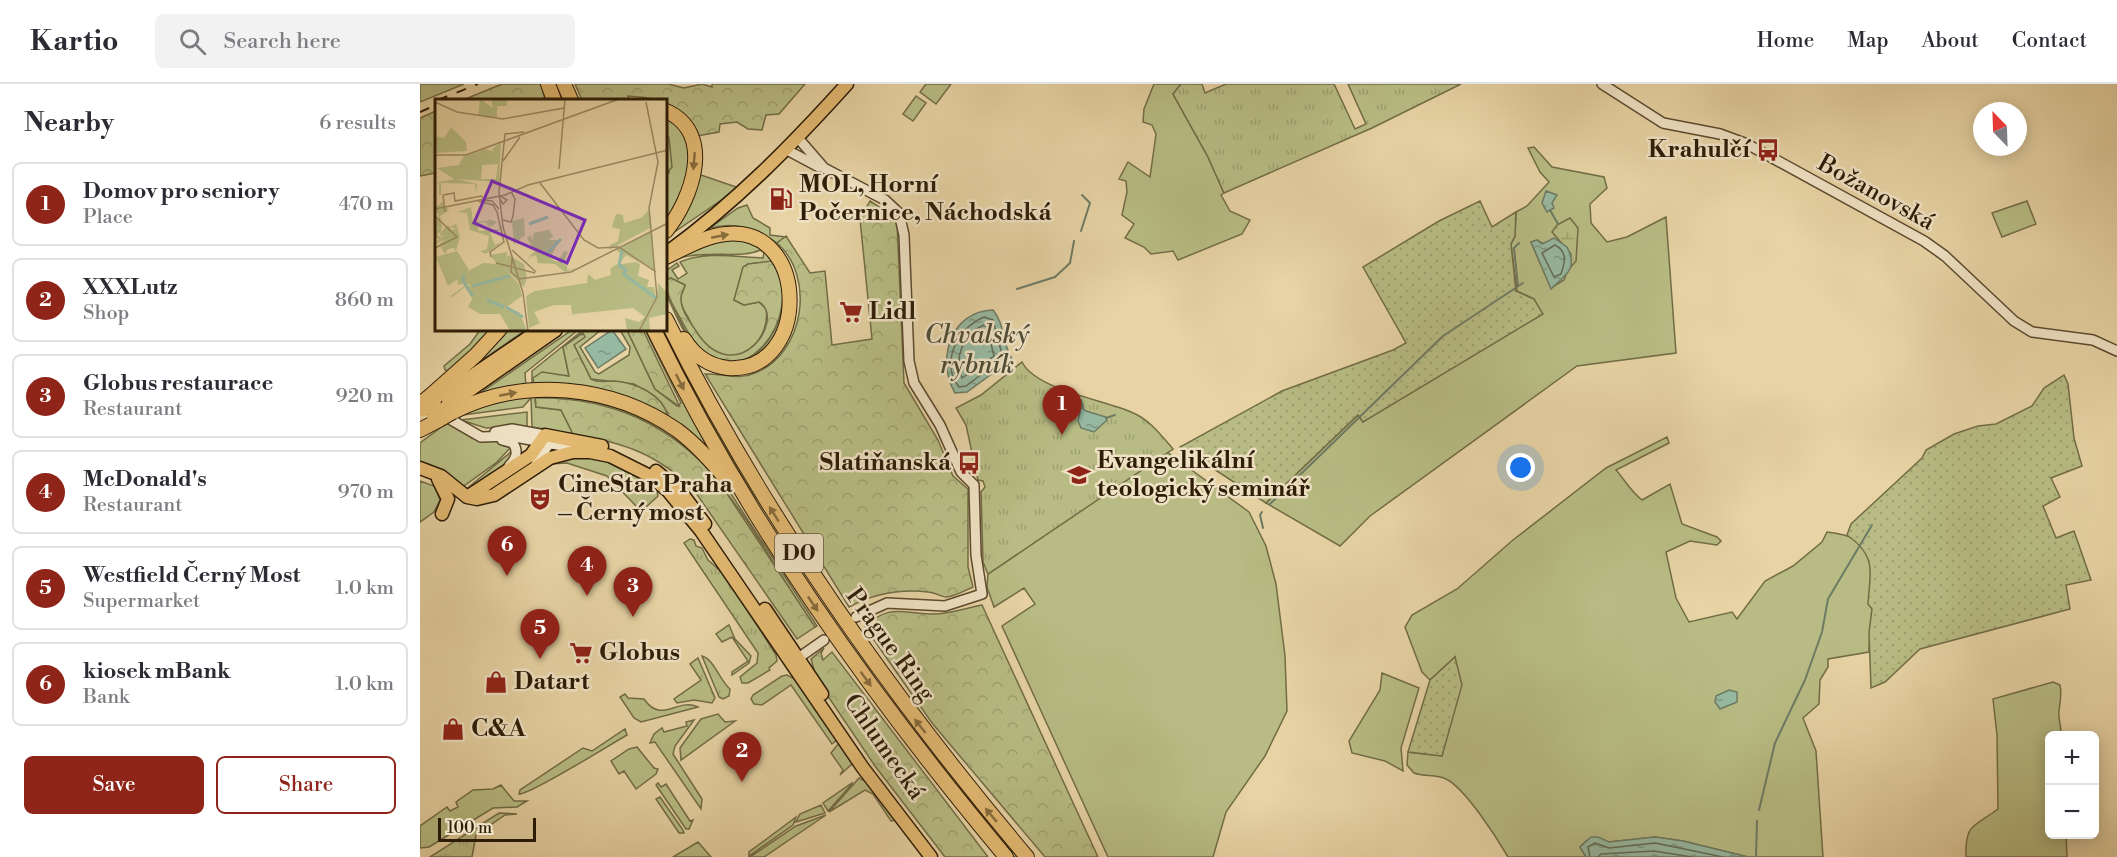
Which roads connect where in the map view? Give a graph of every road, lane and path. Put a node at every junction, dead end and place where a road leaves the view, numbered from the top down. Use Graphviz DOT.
graph roads {
  1 [pos="548,84"];
  2 [pos="564,84"];
  3 [pos="848,84"];
  4 [pos="1602,84"];
  5 [pos="554,99"];
  6 [pos="571,99"];
  7 [pos="668,112"];
  8 [pos="798,138"];
  9 [pos="787,150"];
  10 [pos="824,168"];
  11 [pos="754,182"];
  12 [pos="668,228"];
  13 [pos="668,244"];
  14 [pos="668,253"];
  15 [pos="668,254"];
  16 [pos="668,315"];
  17 [pos="668,323"];
  18 [pos="497,332"];
  19 [pos="536,332"];
  20 [pos="553,332"];
  21 [pos="655,332"];
  22 [pos="2117,351"];
  23 [pos="432,408"];
  24 [pos="420,425"];
  25 [pos="420,430"];
  26 [pos="468,432"];
  27 [pos="491,437"];
  28 [pos="544,440"];
  29 [pos="590,452"];
  30 [pos="422,469"];
  31 [pos="528,472"];
  32 [pos="494,478"];
  33 [pos="467,497"];
  34 [pos="442,514"];
  35 [pos="759,520"];
  36 [pos="856,617"];
  37 [pos="824,640"];
  38 [pos="794,660"];
  39 [pos="976,822"];
  40 [pos="931,857"];
  41 [pos="940,857"];
  42 [pos="999,857"];
  43 [pos="1006,857"];
  44 [pos="1027,857"];
  1 -- 5 [label="highway"];
  2 -- 6 [label="highway"];
  3 -- 8 [label="main road"];
  4 -- 22 [label="street, Božanovská"];
  7 -- 12 [label="highway, one-way"];
  8 -- 9 [label="main road"];
  8 -- 10 [label="street"];
  9 -- 10 [label="street"];
  9 -- 11 [label="main road"];
  10 -- 36 [label="street"];
  11 -- 13 [label="main road"];
  11 -- 14 [label="main road"];
  15 -- 16 [label="highway, one-way"];
  44 -- 17 [label="highway, Prague Ring / D0, one-way"];
  18 -- 23 [label="highway"];
  19 -- 23 [label="main road"];
  20 -- 23 [label="main road"];
  21 -- 35 [label="highway, Prague Ring / D0, one-way"];
  23 -- 24 [label="main road"];
  23 -- 25 [label="highway"];
  23 -- 26 [label="street, Chlumecká"];
  23 -- 35 [label="highway, one-way"];
  26 -- 27 [label="street, Chlumecká"];
  26 -- 28 [label="street, Chlumecká"];
  27 -- 28 [label="street, Chlumecká"];
  27 -- 32 [label="street"];
  28 -- 29 [label="street, Chlumecká"];
  28 -- 31 [label="street, Chlumecká"];
  28 -- 32 [label="main road"];
  28 -- 38 [label="main road, Chlumecká"];
  29 -- 31 [label="main road, Chlumecká"];
  29 -- 38 [label="main road, Chlumecká"];
  30 -- 33 [label="main road"];
  30 -- 34 [label="main road"];
  31 -- 33 [label="main road, Chlumecká"];
  32 -- 33 [label="main road"];
  35 -- 39 [label="highway, Prague Ring / D0, one-way"];
  37 -- 38 [label="street"];
  38 -- 40 [label="main road, Chlumecká"];
  38 -- 41 [label="main road, Chlumecká"];
  39 -- 42 [label="highway"];
  39 -- 43 [label="highway, Prague Ring / D0"];
}
